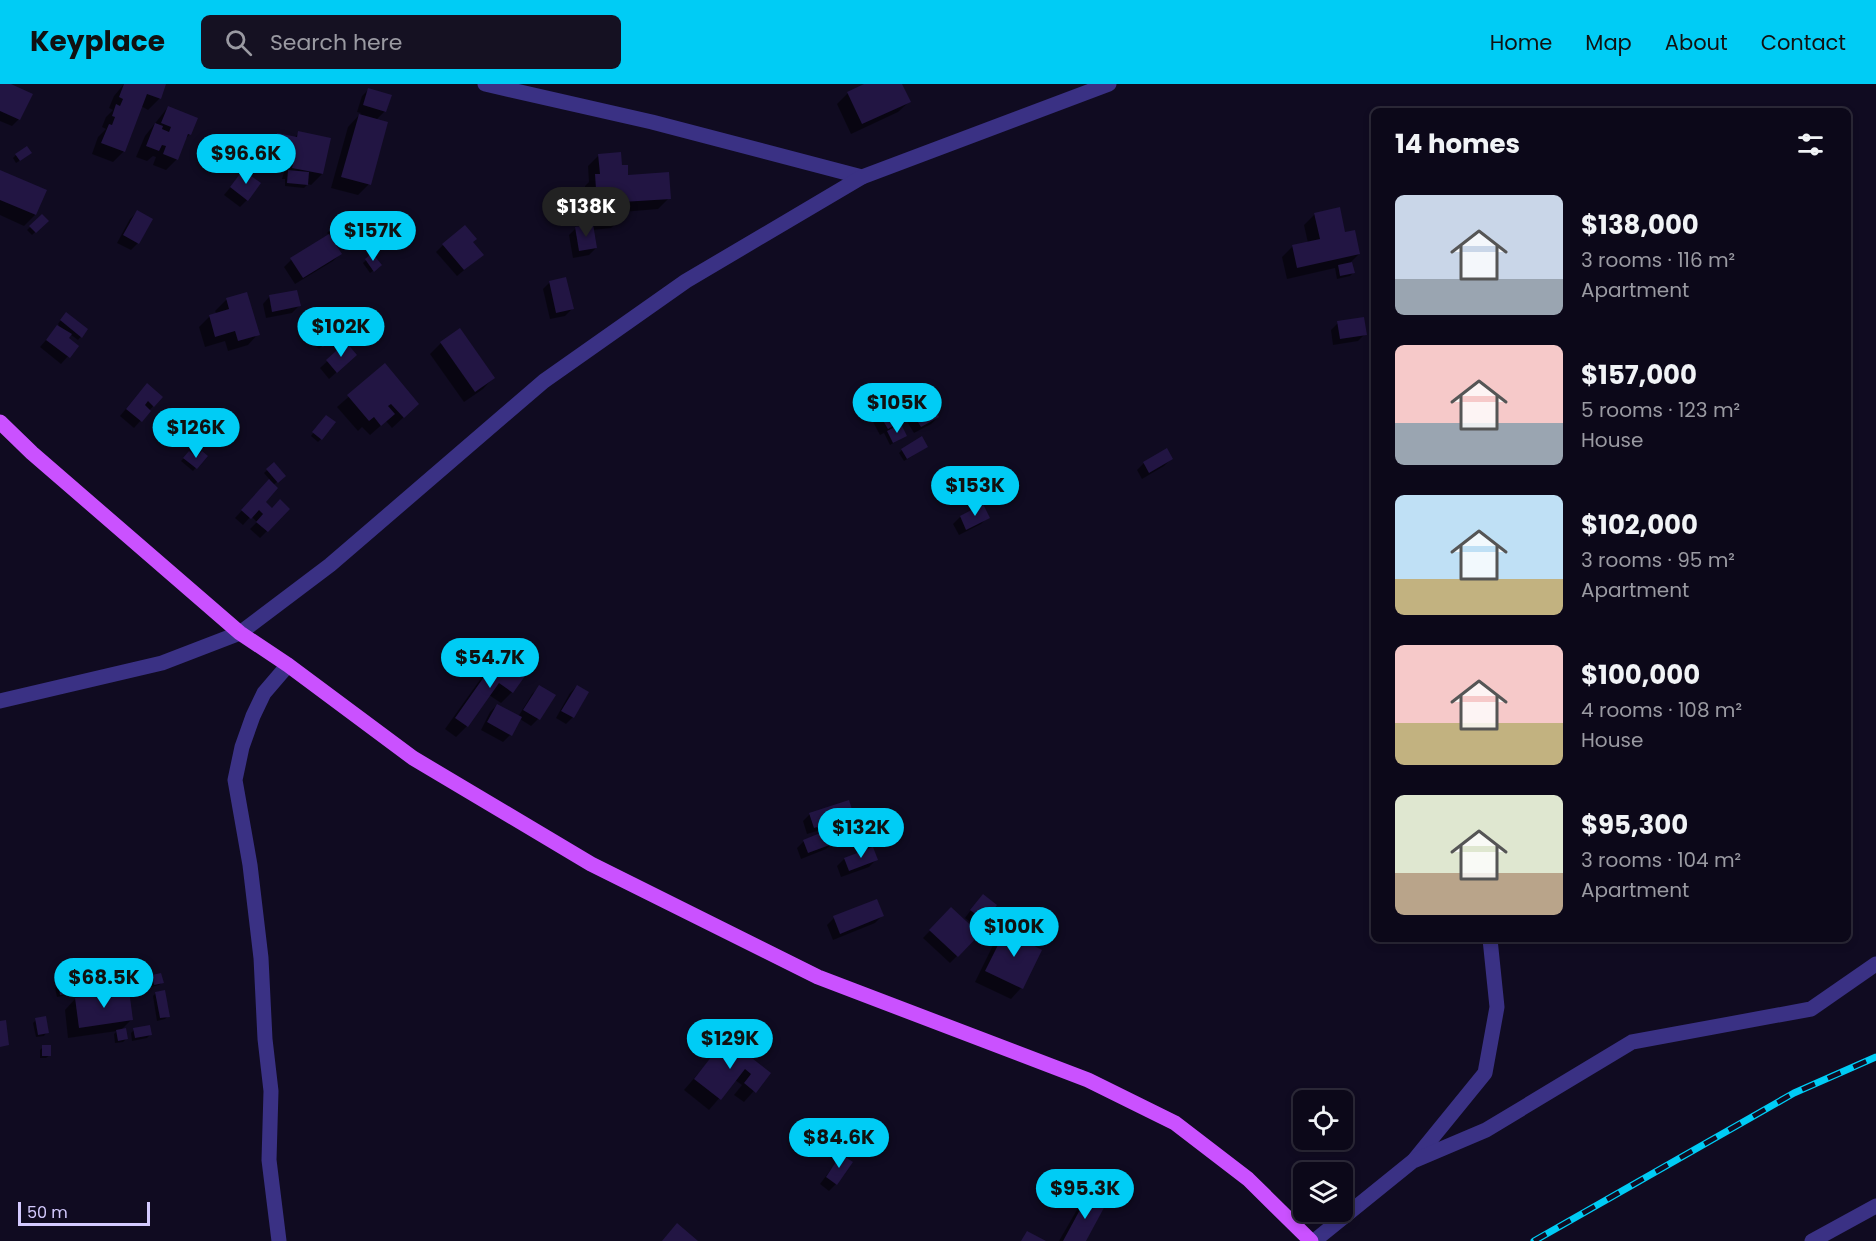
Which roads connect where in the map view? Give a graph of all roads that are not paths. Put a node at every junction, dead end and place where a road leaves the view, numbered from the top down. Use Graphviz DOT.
graph roads {
  1 [pos="484,84"];
  2 [pos="1109,84"];
  3 [pos="537,89"];
  4 [pos="862,177"];
  5 [pos="0,422"];
  6 [pos="240,633"];
  7 [pos="288,665"];
  8 [pos="0,701"];
  9 [pos="1490,942"];
  10 [pos="1876,964"];
  11 [pos="1413,1161"];
  12 [pos="1876,1206"];
  13 [pos="279,1241"];
  14 [pos="1312,1241"];
  15 [pos="1812,1241"];
  1 -- 3 [label="street"];
  2 -- 4 [label="street"];
  3 -- 4 [label="street"];
  4 -- 6 [label="street"];
  5 -- 6 [label="main road"];
  6 -- 7 [label="main road"];
  6 -- 8 [label="street"];
  7 -- 13 [label="street"];
  7 -- 14 [label="main road"];
  9 -- 11 [label="street"];
  10 -- 11 [label="street"];
  11 -- 14 [label="street"];
  12 -- 15 [label="street"];
}
